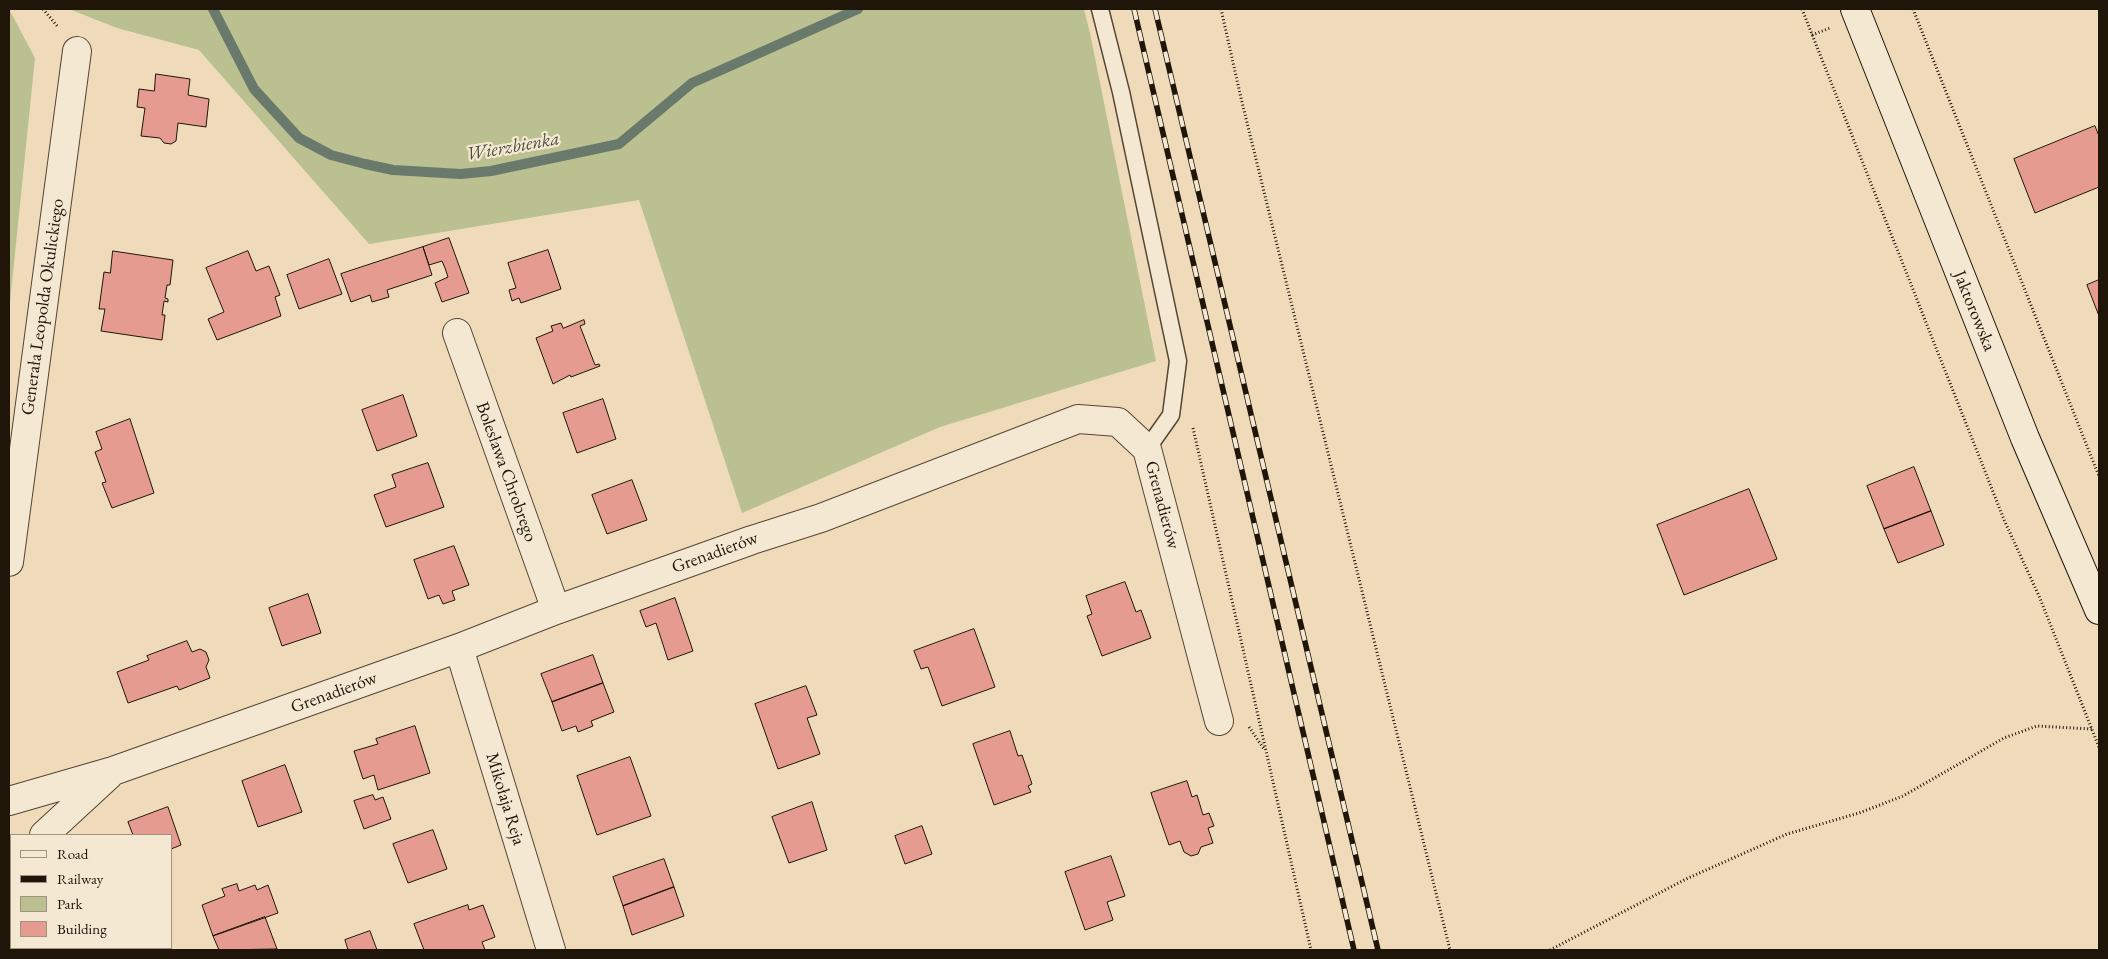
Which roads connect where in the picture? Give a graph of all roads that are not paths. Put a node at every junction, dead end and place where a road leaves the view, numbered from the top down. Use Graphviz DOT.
graph roads {
  1 [pos="1100,9"];
  2 [pos="1855,9"];
  3 [pos="76,52"];
  4 [pos="457,332"];
  5 [pos="1147,449"];
  6 [pos="9,562"];
  7 [pos="556,610"];
  8 [pos="2099,610"];
  9 [pos="459,648"];
  10 [pos="1218,721"];
  11 [pos="114,771"];
  12 [pos="14,799"];
  13 [pos="44,834"];
  14 [pos="46,834"];
  15 [pos="551,950"];
  1 -- 5 [label="lane"];
  2 -- 8 [label="street, Jaktorowska"];
  3 -- 6 [label="street, Generała Leopolda Okulickiego"];
  4 -- 7 [label="street, Bolesława Chrobrego"];
  5 -- 7 [label="street, Grenadierów"];
  5 -- 10 [label="street, Grenadierów"];
  7 -- 9 [label="street, Grenadierów"];
  9 -- 11 [label="street, Grenadierów"];
  9 -- 15 [label="street, Mikołaja Reja"];
  11 -- 12 [label="street, Grenadierów"];
  11 -- 14 [label="street"];
  12 -- 13 [label="street"];
}
